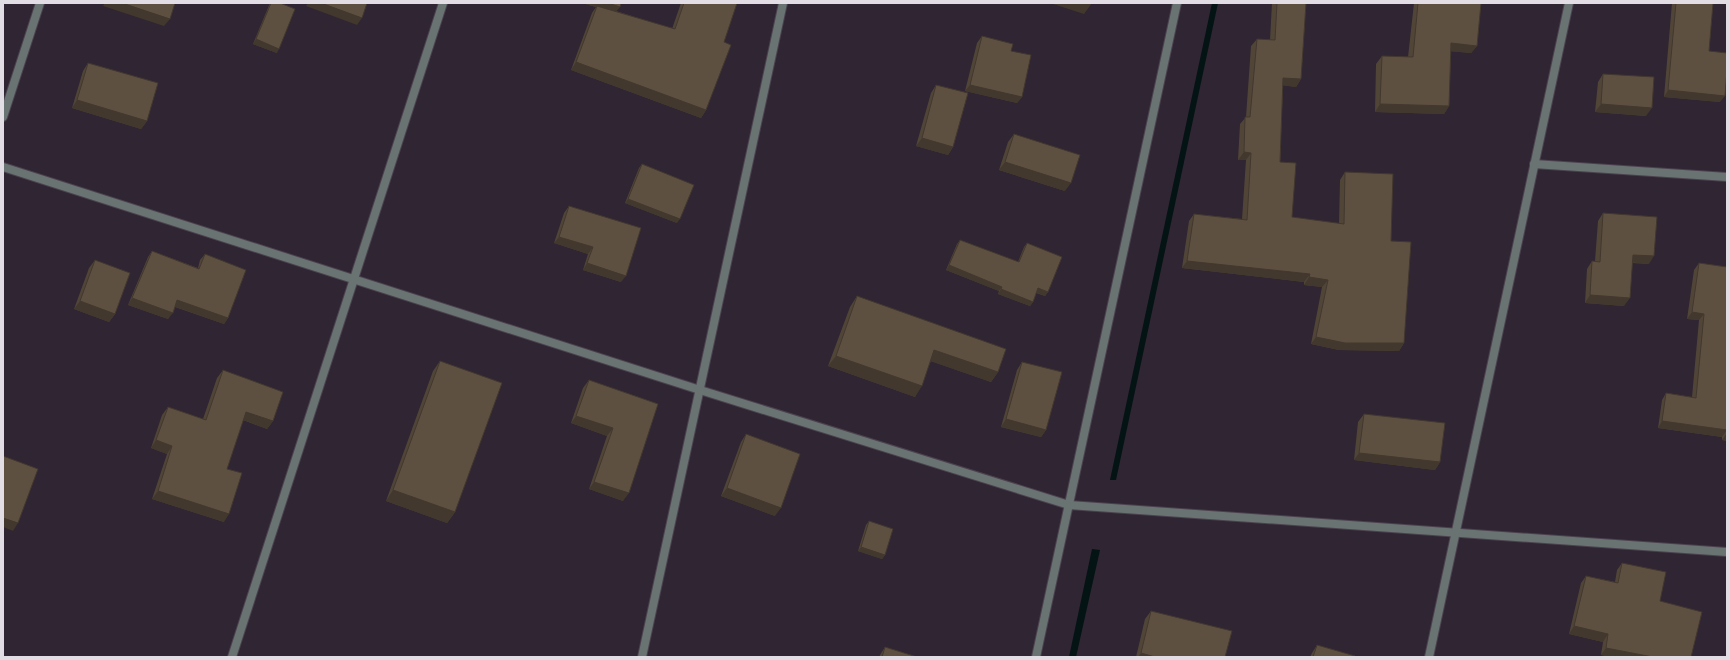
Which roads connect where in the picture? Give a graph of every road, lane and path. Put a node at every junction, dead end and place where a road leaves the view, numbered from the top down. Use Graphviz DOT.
graph roads {
  1 [pos="40,3"];
  2 [pos="443,3"];
  3 [pos="782,3"];
  4 [pos="1177,3"];
  5 [pos="1569,3"];
  6 [pos="3,117"];
  7 [pos="1534,164"];
  8 [pos="3,167"];
  9 [pos="1727,177"];
  10 [pos="354,278"];
  11 [pos="700,390"];
  12 [pos="1069,505"];
  13 [pos="1456,533"];
  14 [pos="1727,552"];
  15 [pos="232,657"];
  16 [pos="642,657"];
  17 [pos="1036,657"];
  18 [pos="1429,657"];
  1 -- 6 [label="street"];
  2 -- 10 [label="street"];
  3 -- 11 [label="street"];
  4 -- 12 [label="street"];
  5 -- 7 [label="street"];
  7 -- 9 [label="street"];
  7 -- 13 [label="street"];
  8 -- 10 [label="street"];
  10 -- 11 [label="street"];
  10 -- 15 [label="street"];
  11 -- 12 [label="street"];
  11 -- 16 [label="street"];
  12 -- 13 [label="street"];
  12 -- 17 [label="street"];
  13 -- 14 [label="street"];
  13 -- 18 [label="street"];
}
